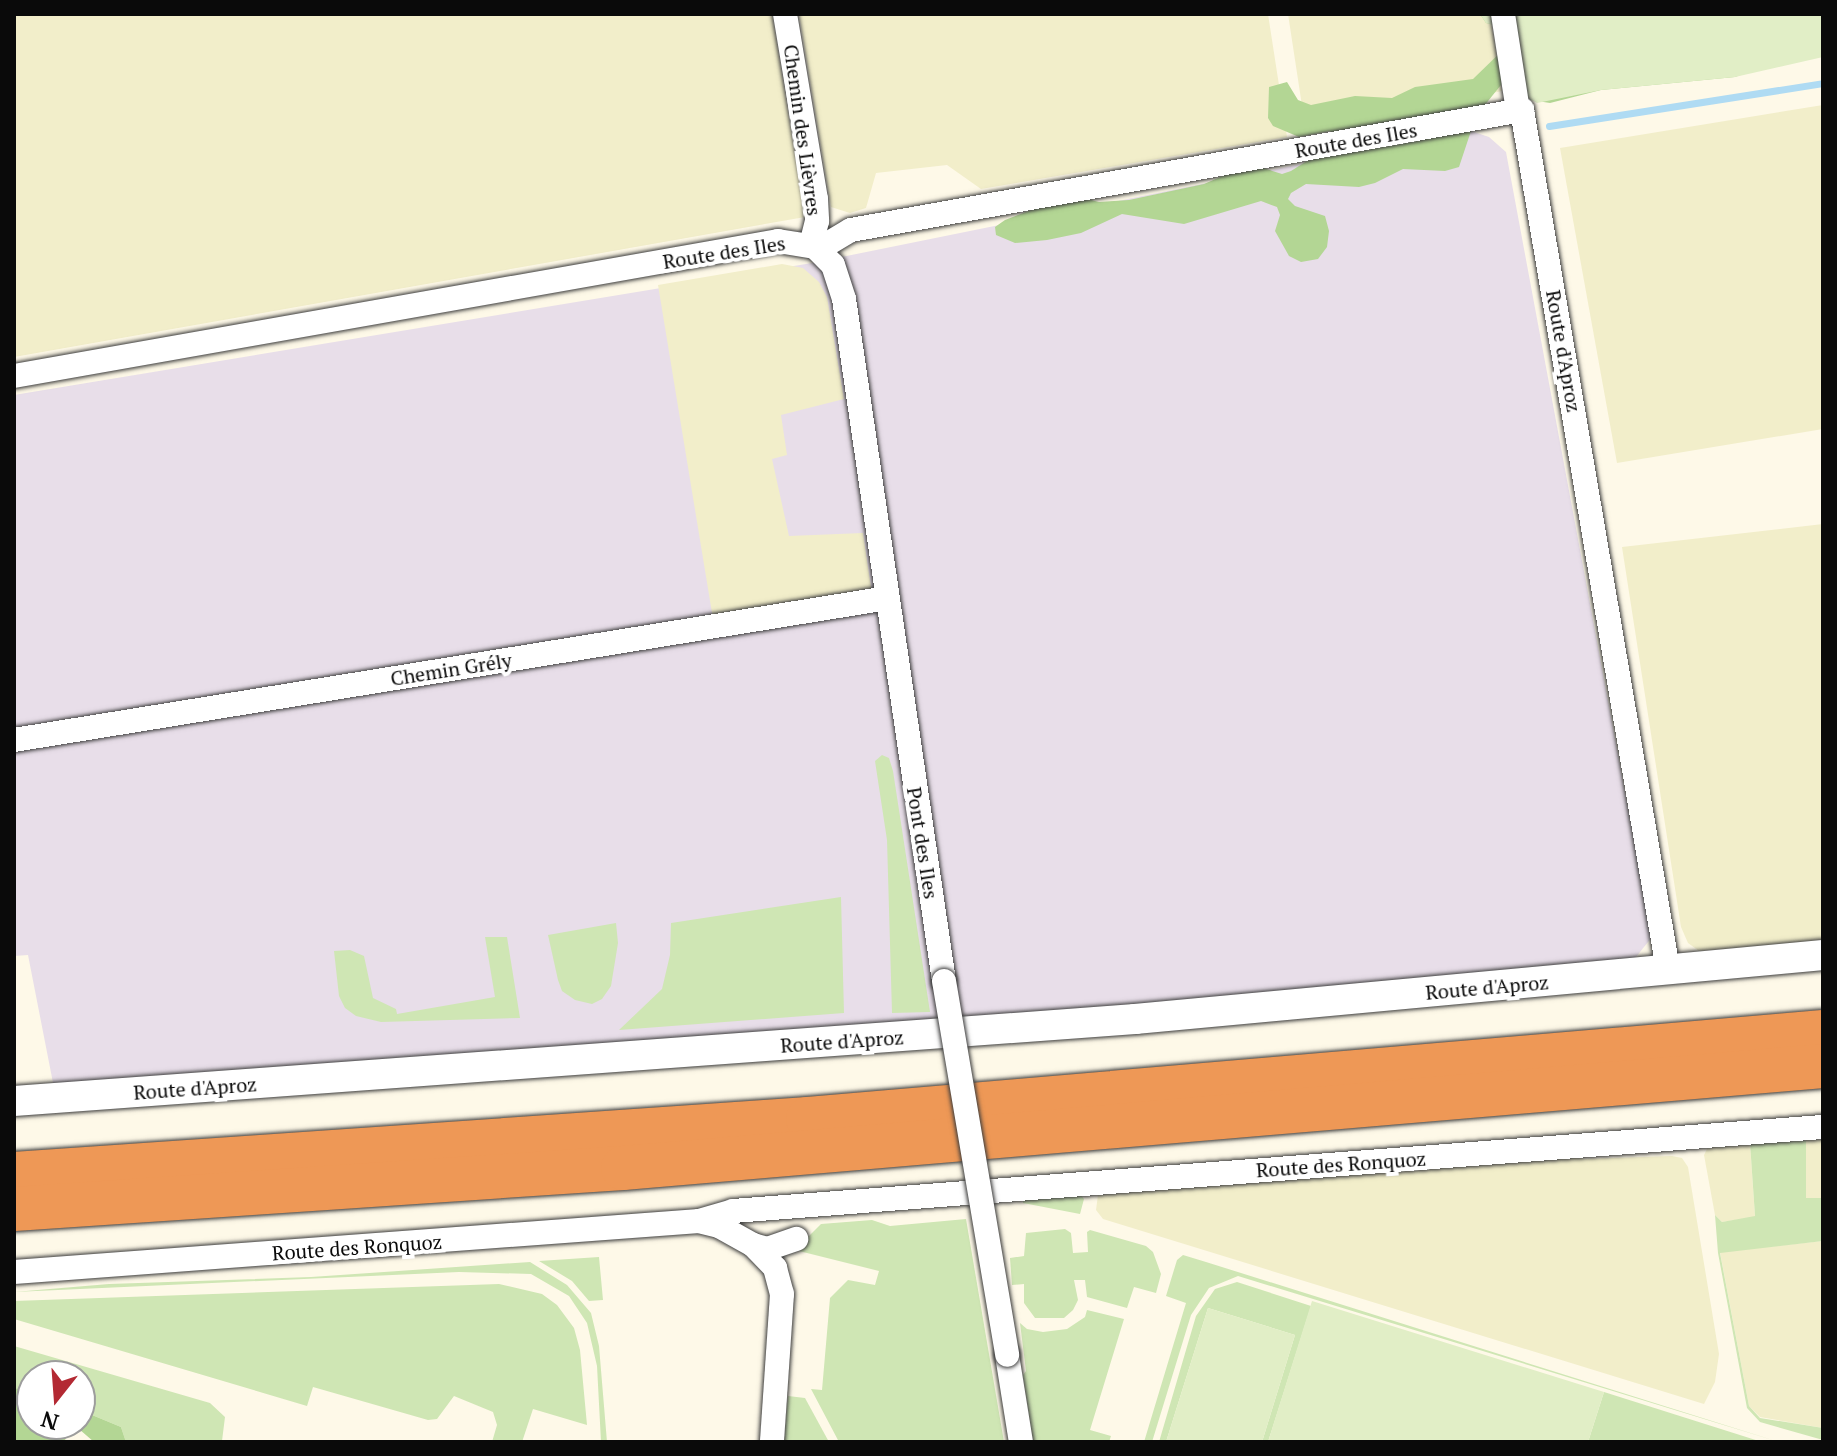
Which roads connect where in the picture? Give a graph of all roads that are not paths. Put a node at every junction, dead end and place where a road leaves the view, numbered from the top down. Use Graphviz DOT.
graph roads {
  1 [pos="785,14"];
  2 [pos="1503,14"];
  3 [pos="1520,110"];
  4 [pos="815,247"];
  5 [pos="14,376"];
  6 [pos="888,598"];
  7 [pos="14,740"];
  8 [pos="1823,955"];
  9 [pos="1668,970"];
  10 [pos="1823,1032"];
  11 [pos="1823,1066"];
  12 [pos="14,1101"];
  13 [pos="1823,1127"];
  14 [pos="14,1174"];
  15 [pos="859,1202"];
  16 [pos="806,1206"];
  17 [pos="14,1209"];
  18 [pos="699,1221"];
  19 [pos="796,1239"];
  20 [pos="753,1245"];
  21 [pos="14,1272"];
  22 [pos="780,1282"];
  23 [pos="772,1442"];
  24 [pos="1021,1442"];
  1 -- 4 [label="street, Chemin des Lièvres"];
  2 -- 3 [label="street, Route d'Aproz"];
  3 -- 4 [label="street, Route des Iles"];
  3 -- 9 [label="street, Route d'Aproz"];
  4 -- 5 [label="street, Route des Iles"];
  4 -- 6 [label="street, Pont des Iles"];
  6 -- 7 [label="street, Chemin Grély"];
  6 -- 24 [label="street, Pont des Iles, bridge"];
  8 -- 9 [label="street, Route d'Aproz"];
  9 -- 12 [label="street, Route d'Aproz"];
  10 -- 14 [label="highway"];
  11 -- 17 [label="highway"];
  13 -- 15 [label="street, Route des Ronquoz"];
  15 -- 16 [label="street, Route des Ronquoz"];
  15 -- 19 [label="street, Route des Ronquoz"];
  16 -- 18 [label="street, Route des Ronquoz"];
  16 -- 20 [label="street, Route des Ronquoz"];
  18 -- 20 [label="street, Route des Ronquoz"];
  18 -- 21 [label="street, Route des Ronquoz"];
  19 -- 20 [label="street"];
  19 -- 22 [label="street, Route des Ronquoz"];
  20 -- 22 [label="street"];
  22 -- 23 [label="street, Route des Ronquoz"];
}
